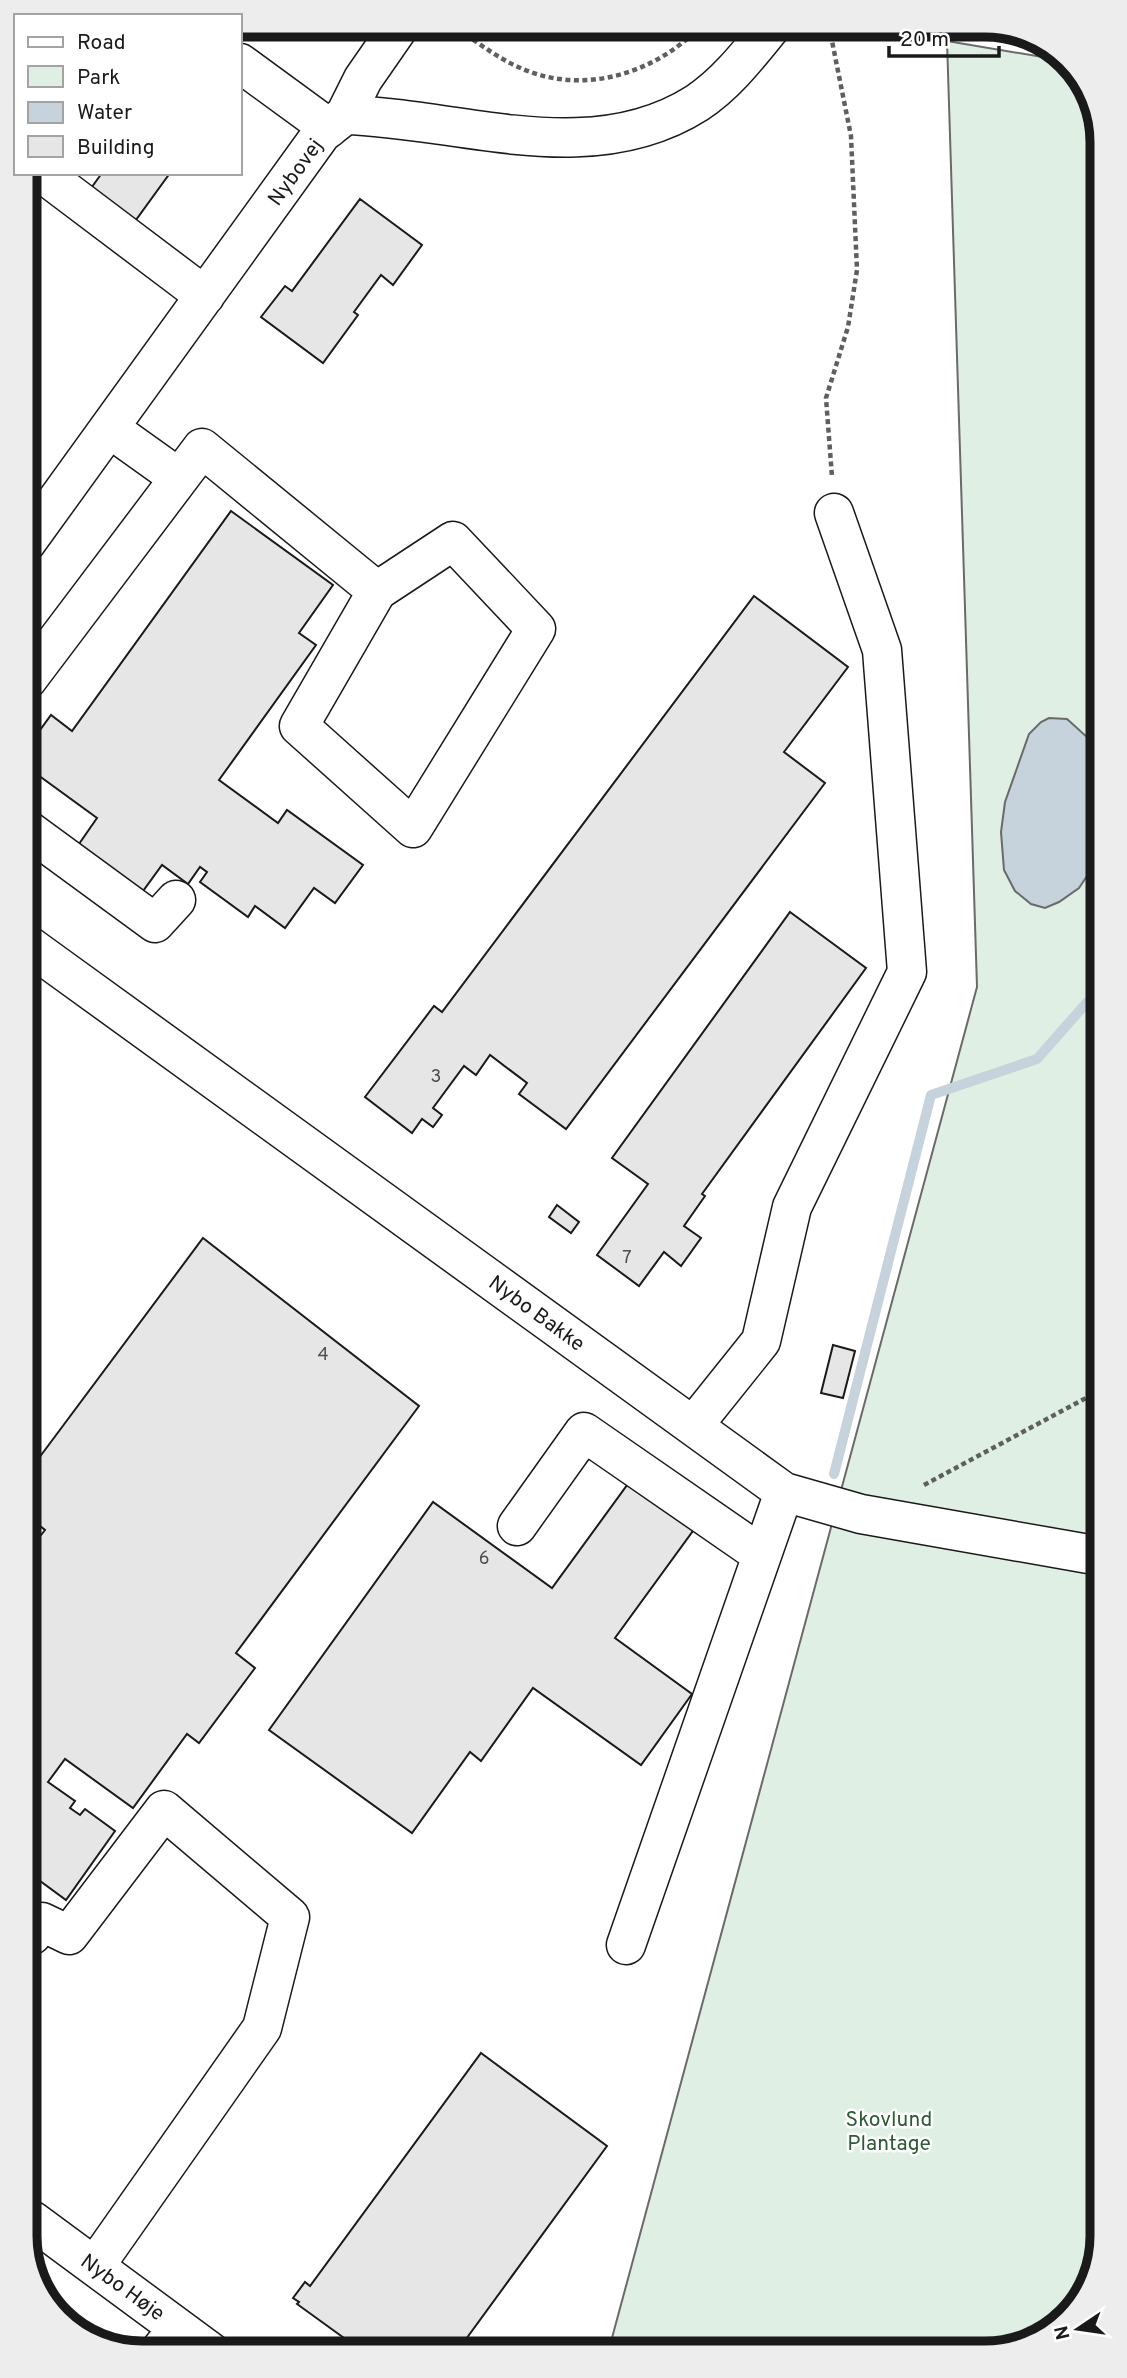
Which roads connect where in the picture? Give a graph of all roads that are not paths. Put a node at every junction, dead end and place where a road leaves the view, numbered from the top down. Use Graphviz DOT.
graph roads {
  1 [pos="763,37"];
  2 [pos="379,38"];
  3 [pos="242,63"];
  4 [pos="337,122"];
  5 [pos="57,177"];
  6 [pos="205,296"];
  7 [pos="109,428"];
  8 [pos="179,478"];
  9 [pos="834,513"];
  10 [pos="37,528"];
  11 [pos="377,592"];
  12 [pos="37,667"];
  13 [pos="37,837"];
  14 [pos="176,900"];
  15 [pos="37,952"];
  16 [pos="693,1426"];
  17 [pos="784,1492"];
  18 [pos="517,1526"];
  19 [pos="1090,1554"];
  20 [pos="762,1555"];
  21 [pos="37,1927"];
  22 [pos="626,1945"];
  23 [pos="37,2224"];
  24 [pos="95,2266"];
  25 [pos="168,2340"];
  1 -- 4 [label="street"];
  2 -- 4 [label="street, Nybovej"];
  3 -- 4 [label="street"];
  4 -- 6 [label="street, Nybovej"];
  5 -- 6 [label="street"];
  6 -- 7 [label="street, Nybovej"];
  7 -- 8 [label="street"];
  7 -- 10 [label="street, Nybovej"];
  8 -- 11 [label="street"];
  8 -- 12 [label="street"];
  9 -- 16 [label="street"];
  11 -- 11 [label="street"];
  13 -- 14 [label="street"];
  15 -- 16 [label="street, Nybo Bakke"];
  16 -- 17 [label="street, Nybo Bakke"];
  17 -- 19 [label="street, Nybo Bakke"];
  17 -- 20 [label="street"];
  18 -- 20 [label="street"];
  20 -- 22 [label="street"];
  21 -- 24 [label="street"];
  23 -- 24 [label="street, Nybo Høje"];
  24 -- 25 [label="street, Nybo Høje"];
}
